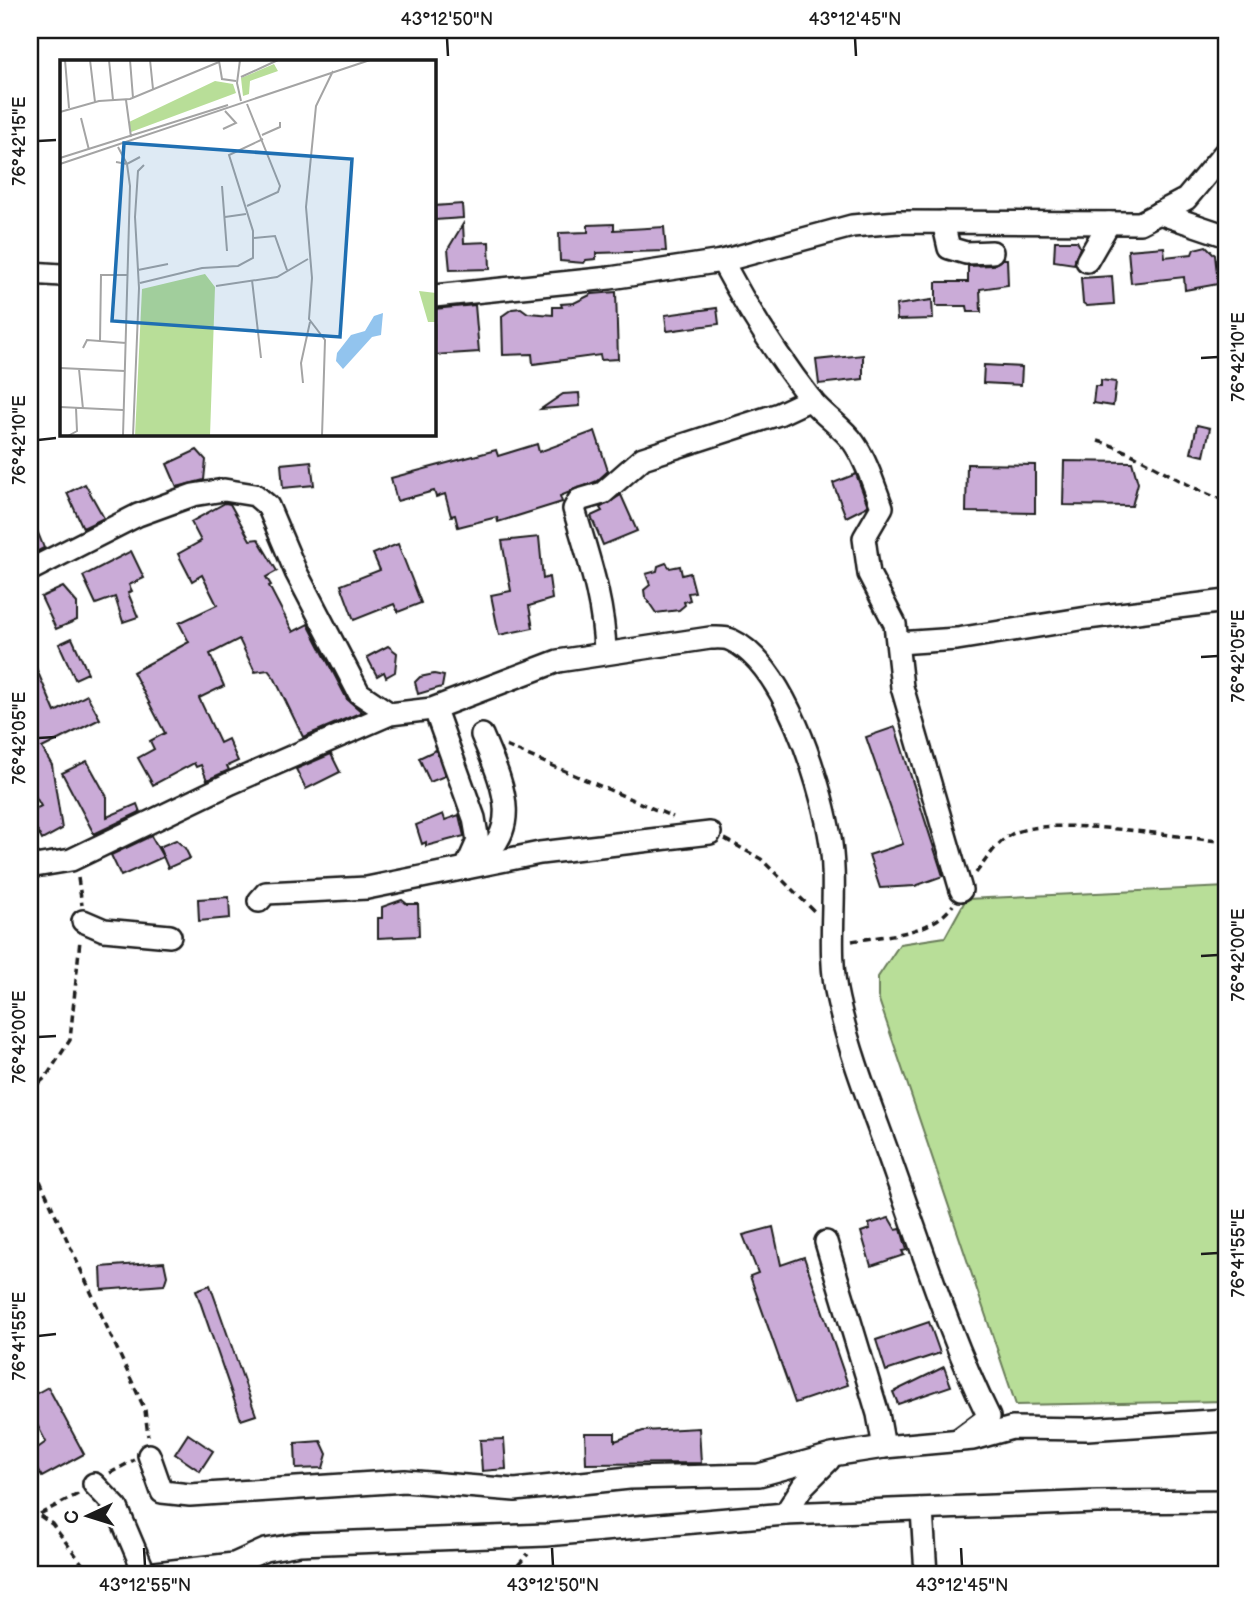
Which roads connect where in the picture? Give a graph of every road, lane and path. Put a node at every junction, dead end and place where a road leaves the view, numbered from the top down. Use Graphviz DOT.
graph roads {
  1 [pos="1227,150"];
  2 [pos="1160,213"];
  3 [pos="943,222"];
  4 [pos="1109,223"];
  5 [pos="1227,236"];
  6 [pos="992,252"];
  7 [pos="722,261"];
  8 [pos="1087,261"];
  9 [pos="30,273"];
  10 [pos="60,275"];
  11 [pos="436,296"];
  12 [pos="811,399"];
  13 [pos="1098,442"];
  14 [pos="1227,501"];
  15 [pos="30,570"];
  16 [pos="1227,601"];
  17 [pos="898,643"];
  18 [pos="605,653"];
  19 [pos="390,714"];
  20 [pos="438,718"];
  21 [pos="482,736"];
  22 [pos="676,819"];
  23 [pos="710,833"];
  24 [pos="1227,842"];
  25 [pos="71,860"];
  26 [pos="30,862"];
  27 [pos="466,868"];
  28 [pos="961,890"];
  29 [pos="258,901"];
  30 [pos="83,921"];
  31 [pos="832,925"];
  32 [pos="170,936"];
  33 [pos="831,948"];
  34 [pos="30,1091"];
  35 [pos="30,1159"];
  36 [pos="826,1242"];
  37 [pos="1227,1420"];
  38 [pos="958,1440"];
  39 [pos="884,1447"];
  40 [pos="149,1455"];
  41 [pos="832,1455"];
  42 [pos="94,1485"];
  43 [pos="1227,1501"];
  44 [pos="30,1509"];
  45 [pos="922,1510"];
  46 [pos="785,1514"];
  47 [pos="90,1574"];
  48 [pos="146,1574"];
  49 [pos="926,1574"];
  1 -- 2 [label="street"];
  2 -- 4 [label="street"];
  2 -- 5 [label="street"];
  3 -- 4 [label="street"];
  3 -- 6 [label="street"];
  3 -- 7 [label="street"];
  4 -- 8 [label="street"];
  7 -- 11 [label="street"];
  7 -- 12 [label="street"];
  9 -- 10 [label="street"];
  12 -- 17 [label="street"];
  12 -- 18 [label="street"];
  13 -- 14 [label="path"];
  15 -- 19 [label="street"];
  16 -- 17 [label="street"];
  17 -- 28 [label="street"];
  18 -- 19 [label="street"];
  18 -- 31 [label="street"];
  19 -- 25 [label="street"];
  20 -- 27 [label="street"];
  21 -- 22 [label="path"];
  21 -- 27 [label="street"];
  23 -- 27 [label="street"];
  23 -- 31 [label="path"];
  24 -- 28 [label="path"];
  25 -- 26 [label="street"];
  25 -- 30 [label="path"];
  27 -- 29 [label="street"];
  28 -- 33 [label="path"];
  30 -- 32 [label="street"];
  30 -- 34 [label="path"];
  31 -- 33 [label="street"];
  33 -- 38 [label="street"];
  35 -- 40 [label="path"];
  36 -- 39 [label="street"];
  37 -- 38 [label="street"];
  38 -- 39 [label="street"];
  39 -- 41 [label="street"];
  40 -- 41 [label="street"];
  41 -- 46 [label="street"];
  42 -- 48 [label="street"];
  43 -- 45 [label="street"];
  44 -- 47 [label="path"];
  45 -- 46 [label="street"];
  45 -- 49 [label="street"];
  46 -- 48 [label="street"];
}
